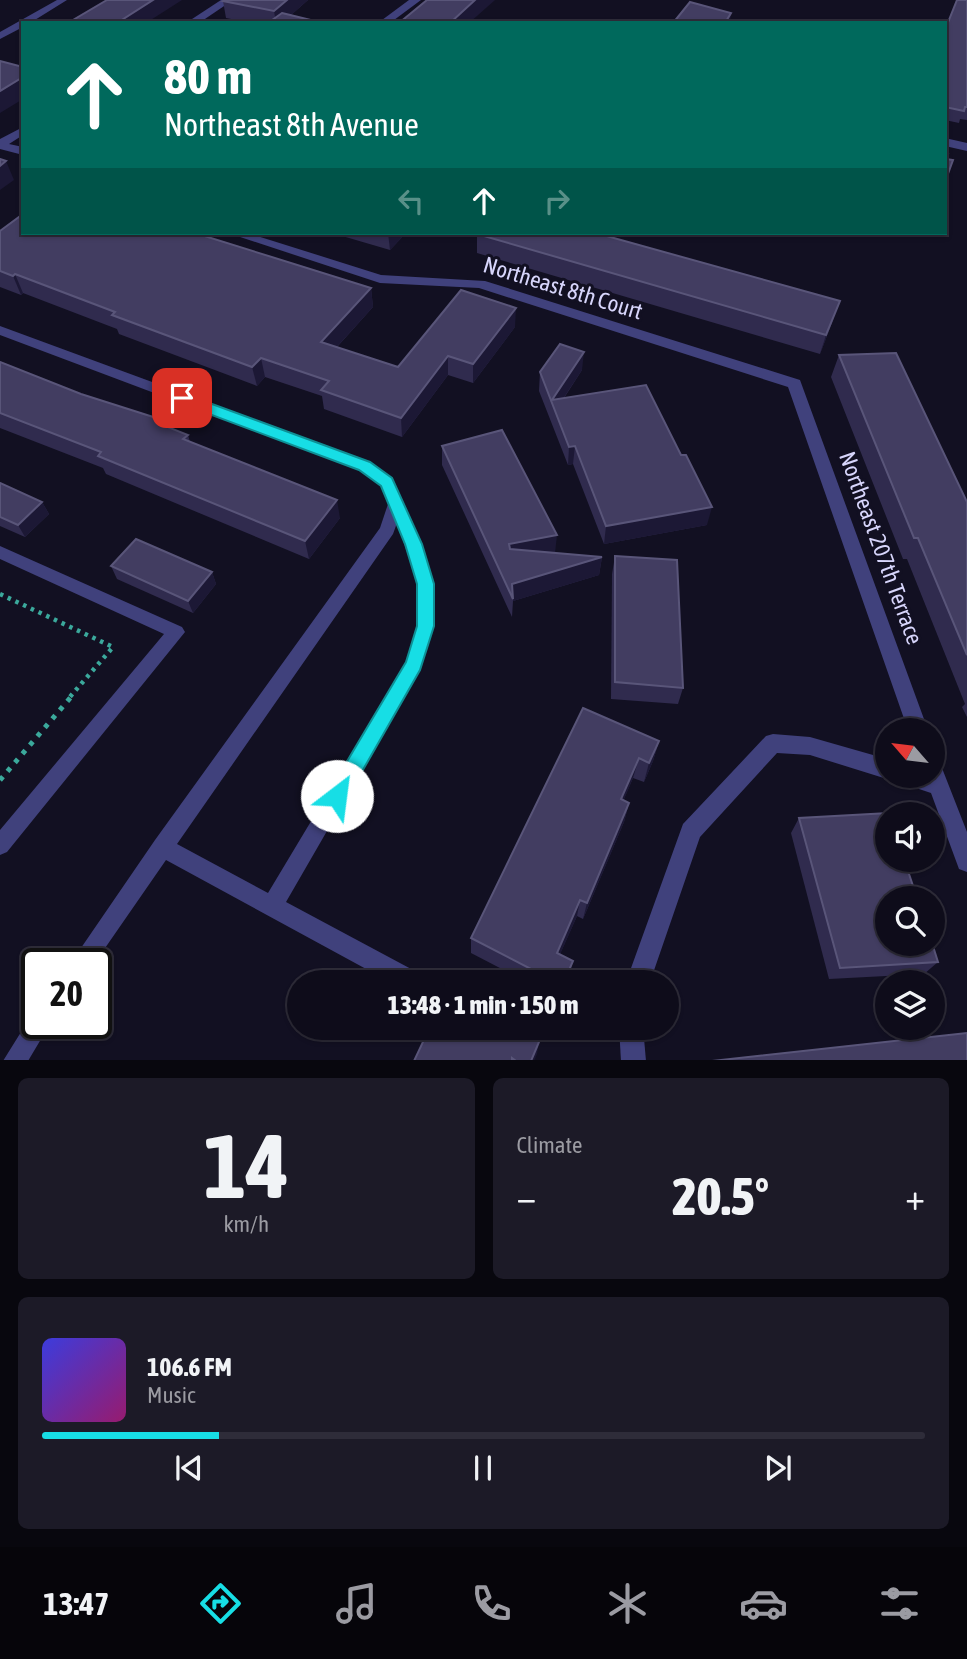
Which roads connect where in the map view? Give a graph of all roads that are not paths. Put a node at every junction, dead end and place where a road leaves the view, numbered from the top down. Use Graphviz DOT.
graph roads {
  1 [pos="63,0"];
  2 [pos="228,0"];
  3 [pos="416,0"];
  4 [pos="26,21"];
  5 [pos="194,21"];
  6 [pos="386,21"];
  7 [pos="21,24"];
  8 [pos="0,36"];
  9 [pos="21,131"];
  10 [pos="947,142"];
  11 [pos="0,144"];
  12 [pos="967,147"];
  13 [pos="21,150"];
  14 [pos="241,235"];
  15 [pos="0,330"];
  16 [pos="795,384"];
  17 [pos="395,506"];
  18 [pos="0,552"];
  19 [pos="914,718"];
  20 [pos="875,765"];
  21 [pos="940,788"];
  22 [pos="0,845"];
  23 [pos="162,847"];
  24 [pos="967,860"];
  25 [pos="272,906"];
  26 [pos="92,948"];
  27 [pos="390,970"];
  28 [pos="642,970"];
  29 [pos="28,1039"];
  30 [pos="632,1040"];
  31 [pos="13,1060"];
  32 [pos="634,1060"];
  1 -- 4 [label="lane"];
  2 -- 5 [label="street"];
  3 -- 6 [label="street"];
  7 -- 8 [label="lane"];
  9 -- 11 [label="street"];
  10 -- 12 [label="street"];
  11 -- 13 [label="street"];
  14 -- 16 [label="street, Northeast 8th Court"];
  15 -- 17 [label="lane"];
  16 -- 19 [label="street, Northeast 207th Terrace"];
  17 -- 23 [label="lane"];
  17 -- 25 [label="lane"];
  18 -- 22 [label="lane"];
  20 -- 28 [label="street"];
  21 -- 24 [label="street"];
  23 -- 25 [label="lane"];
  23 -- 26 [label="lane"];
  25 -- 27 [label="lane"];
  29 -- 31 [label="lane"];
  30 -- 32 [label="street"];
}
